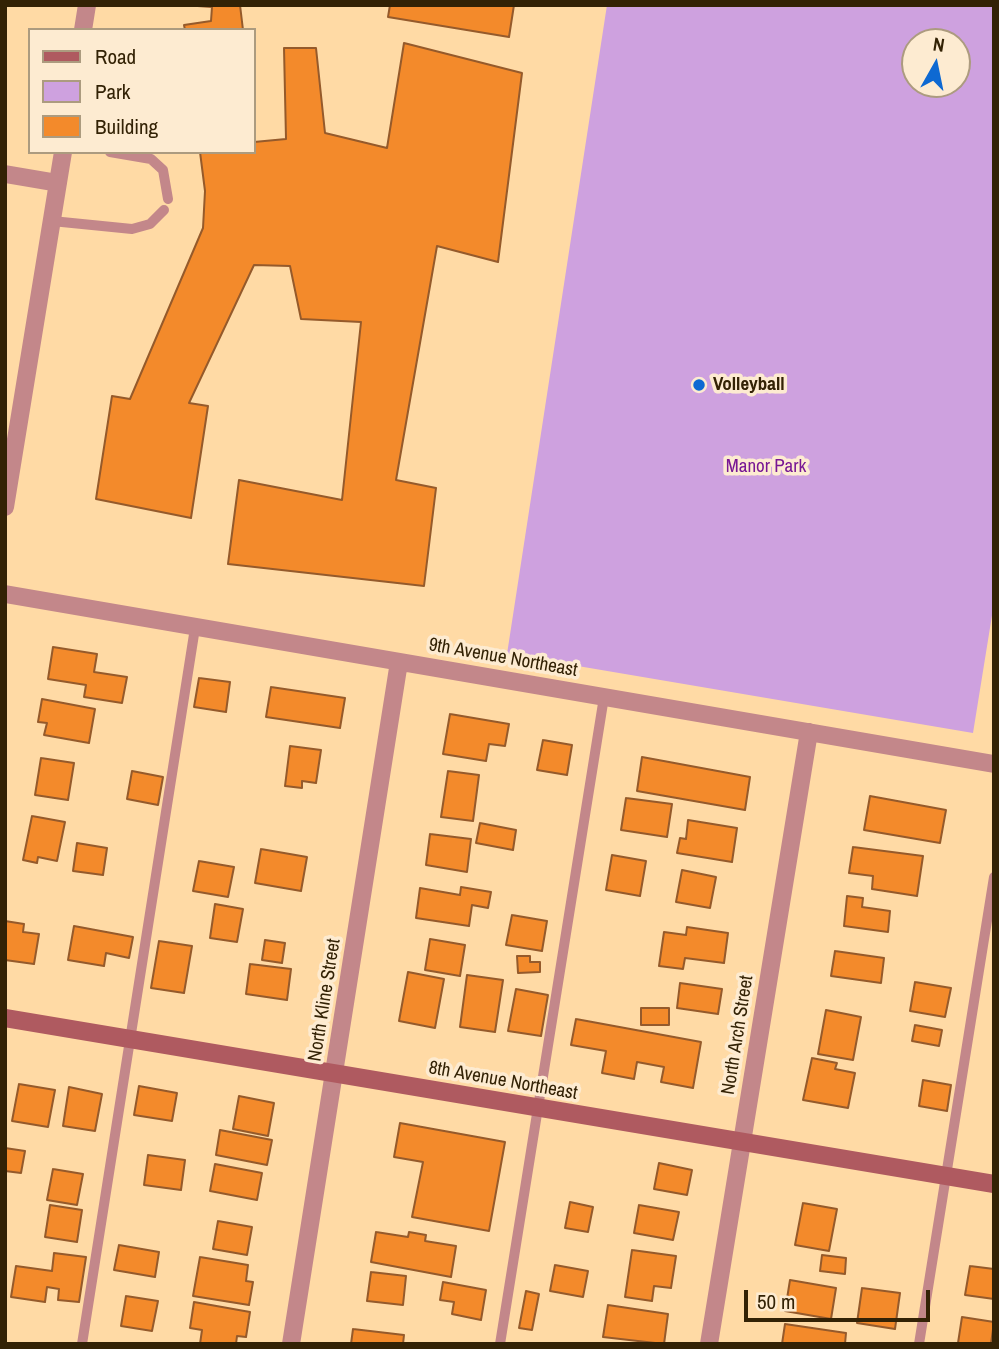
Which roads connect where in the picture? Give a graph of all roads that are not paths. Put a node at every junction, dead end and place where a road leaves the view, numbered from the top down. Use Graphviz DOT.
graph roads {
  1 [pos="86,5"];
  2 [pos="83,28"];
  3 [pos="63,154"];
  4 [pos="122,154"];
  5 [pos="5,174"];
  6 [pos="58,183"];
  7 [pos="52,221"];
  8 [pos="5,507"];
  9 [pos="5,594"];
  10 [pos="195,628"];
  11 [pos="399,662"];
  12 [pos="604,697"];
  13 [pos="809,732"];
  14 [pos="994,764"];
  15 [pos="994,877"];
  16 [pos="5,1018"];
  17 [pos="130,1039"];
  18 [pos="335,1073"];
  19 [pos="539,1108"];
  20 [pos="741,1142"];
  21 [pos="945,1176"];
  22 [pos="994,1184"];
  23 [pos="82,1344"];
  24 [pos="291,1344"];
  25 [pos="500,1344"];
  26 [pos="709,1344"];
  27 [pos="919,1344"];
  1 -- 2 [label="street"];
  3 -- 6 [label="street"];
  4 -- 7 [label="lane"];
  5 -- 6 [label="street"];
  6 -- 7 [label="street"];
  7 -- 8 [label="street"];
  9 -- 10 [label="street, 9th Avenue Northeast"];
  10 -- 11 [label="street, 9th Avenue Northeast"];
  10 -- 17 [label="lane"];
  11 -- 12 [label="street, 9th Avenue Northeast"];
  11 -- 18 [label="street, North Kline Street"];
  12 -- 13 [label="street, 9th Avenue Northeast"];
  12 -- 19 [label="lane"];
  13 -- 14 [label="street, 9th Avenue Northeast"];
  13 -- 20 [label="street, North Arch Street"];
  15 -- 21 [label="lane"];
  16 -- 17 [label="main road, 8th Avenue Northeast"];
  17 -- 18 [label="main road, 8th Avenue Northeast"];
  17 -- 23 [label="lane"];
  18 -- 19 [label="main road, 8th Avenue Northeast"];
  18 -- 24 [label="street, North Kline Street"];
  19 -- 20 [label="main road, 8th Avenue Northeast"];
  19 -- 25 [label="lane"];
  20 -- 21 [label="main road, 8th Avenue Northeast"];
  20 -- 26 [label="street, North Arch Street"];
  21 -- 22 [label="main road, 8th Avenue Northeast"];
  21 -- 27 [label="lane"];
}
